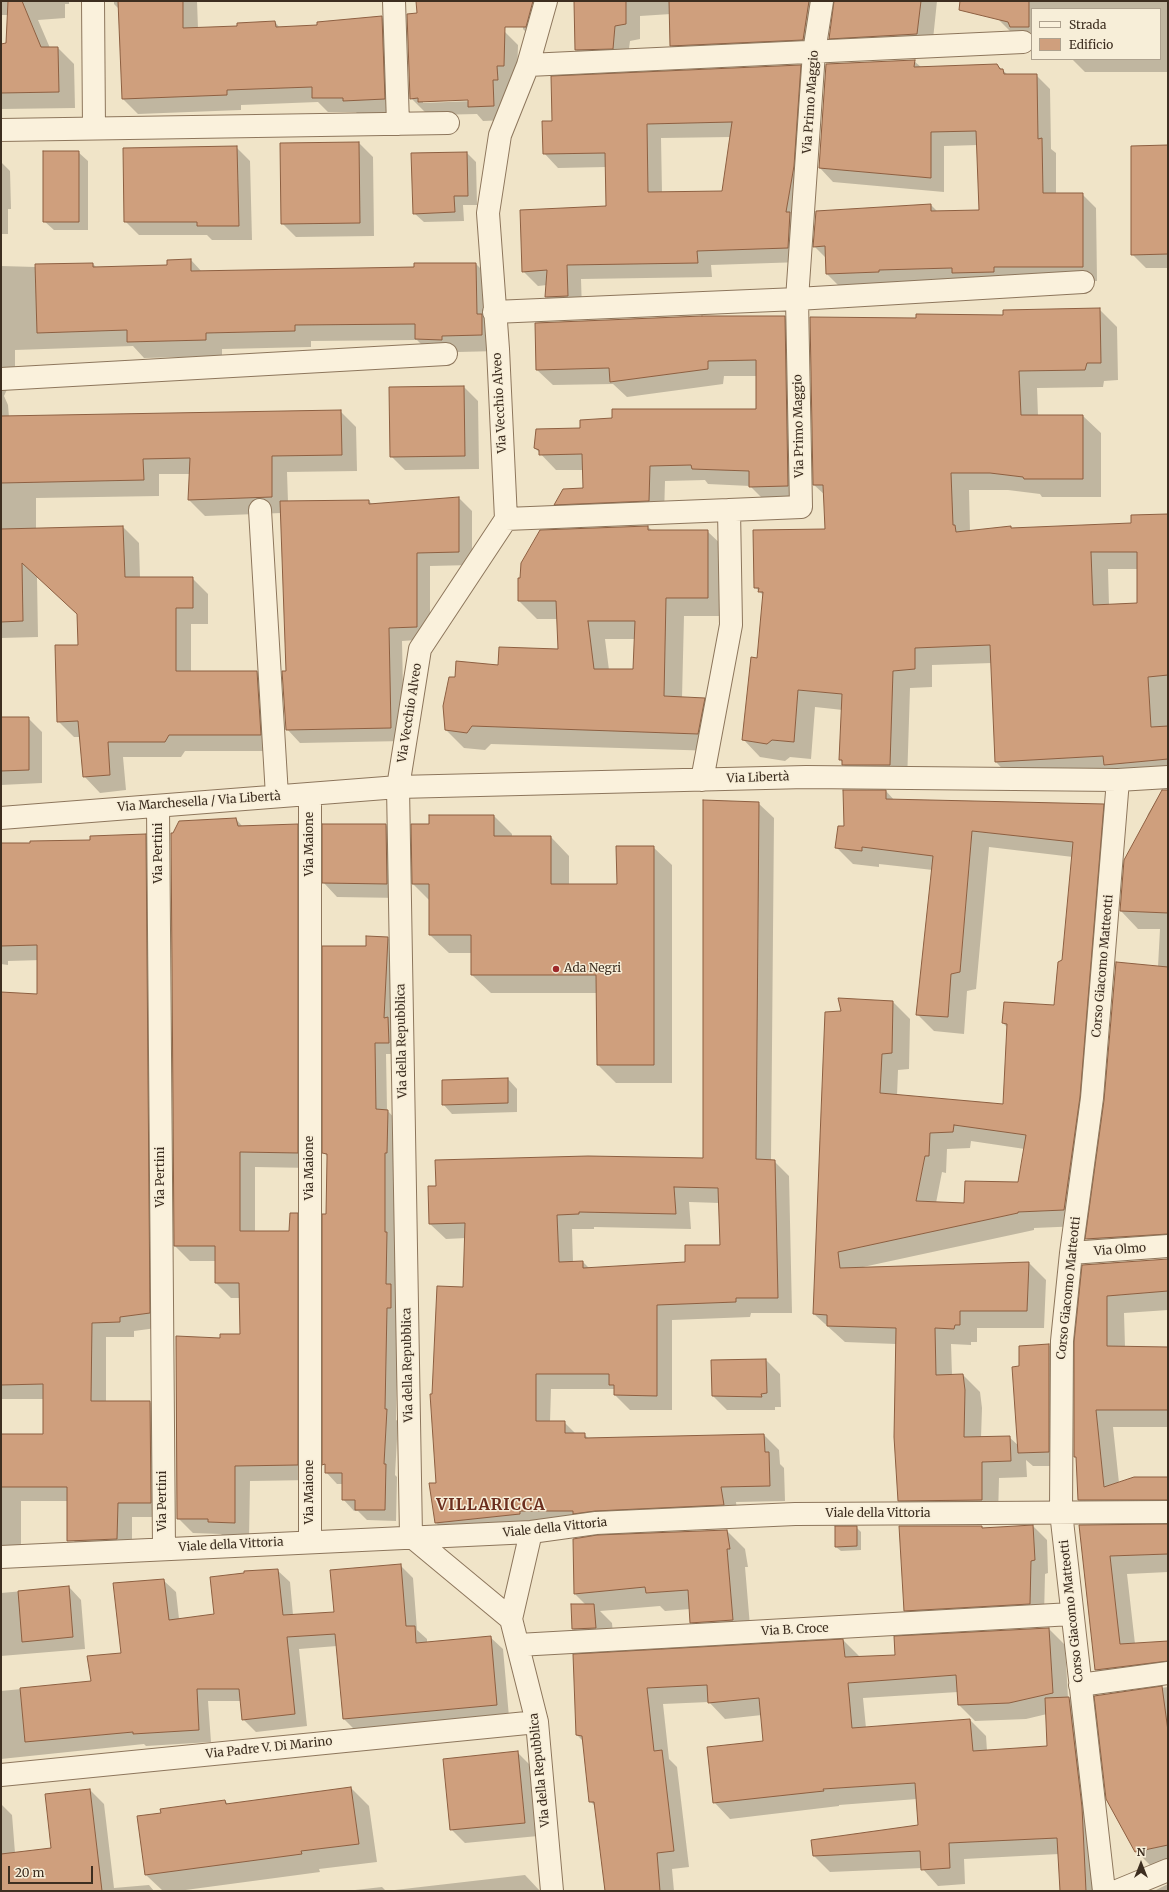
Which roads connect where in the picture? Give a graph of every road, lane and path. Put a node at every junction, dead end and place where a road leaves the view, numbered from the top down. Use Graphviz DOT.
graph roads {
  1 [pos="93,1"];
  2 [pos="394,1"];
  3 [pos="546,1"];
  4 [pos="822,1"];
  5 [pos="1023,42"];
  6 [pos="814,52"];
  7 [pos="528,65"];
  8 [pos="448,123"];
  9 [pos="398,124"];
  10 [pos="94,128"];
  11 [pos="1,130"];
  12 [pos="1083,282"];
  13 [pos="797,299"];
  14 [pos="494,312"];
  15 [pos="446,354"];
  16 [pos="1,379"];
  17 [pos="260,510"];
  18 [pos="729,510"];
  19 [pos="506,519"];
  20 [pos="1168,777"];
  21 [pos="702,780"];
  22 [pos="1118,780"];
  23 [pos="398,787"];
  24 [pos="310,794"];
  25 [pos="277,796"];
  26 [pos="158,806"];
  27 [pos="1,818"];
  28 [pos="1168,1246"];
  29 [pos="1071,1253"];
  30 [pos="1061,1512"];
  31 [pos="1168,1512"];
  32 [pos="531,1532"];
  33 [pos="411,1536"];
  34 [pos="310,1541"];
  35 [pos="164,1549"];
  36 [pos="1,1557"];
  37 [pos="1072,1614"];
  38 [pos="511,1618"];
  39 [pos="518,1645"];
  40 [pos="1168,1673"];
  41 [pos="1080,1686"];
  42 [pos="537,1722"];
  43 [pos="1,1775"];
  44 [pos="1168,1870"];
  45 [pos="552,1891"];
  46 [pos="1104,1891"];
  47 [pos="1117,1891"];
  1 -- 10 [label="street"];
  2 -- 9 [label="street"];
  3 -- 7 [label="street, Via Vecchio Alveo"];
  4 -- 6 [label="street, Via Primo Maggio"];
  5 -- 6 [label="street"];
  6 -- 7 [label="street"];
  6 -- 13 [label="street, Via Primo Maggio"];
  7 -- 14 [label="street, Via Vecchio Alveo"];
  8 -- 9 [label="street"];
  9 -- 10 [label="street"];
  10 -- 11 [label="street"];
  12 -- 13 [label="street"];
  13 -- 14 [label="street"];
  13 -- 18 [label="street, Via Primo Maggio"];
  14 -- 19 [label="street, Via Vecchio Alveo"];
  15 -- 16 [label="street"];
  17 -- 25 [label="street"];
  18 -- 19 [label="street"];
  18 -- 21 [label="street"];
  19 -- 23 [label="street, Via Vecchio Alveo"];
  20 -- 22 [label="street, Via Libertà"];
  21 -- 22 [label="street, Via Libertà"];
  21 -- 23 [label="street, Via Libertà"];
  22 -- 29 [label="street, Corso Giacomo Matteotti"];
  23 -- 24 [label="street, Via Marchesella / Via Libertà"];
  23 -- 33 [label="street, Via della Repubblica"];
  24 -- 25 [label="street, Via Marchesella / Via Libertà"];
  24 -- 34 [label="street, Via Maione"];
  25 -- 26 [label="street, Via Marchesella / Via Libertà"];
  26 -- 27 [label="street, Via Marchesella / Via Libertà"];
  26 -- 35 [label="street, Via Pertini"];
  28 -- 29 [label="street, Via Olmo"];
  29 -- 30 [label="street, Corso Giacomo Matteotti"];
  30 -- 31 [label="street, Viale della Vittoria"];
  30 -- 32 [label="street, Viale della Vittoria"];
  30 -- 37 [label="street, Corso Giacomo Matteotti"];
  32 -- 33 [label="street, Viale della Vittoria"];
  32 -- 38 [label="street"];
  33 -- 34 [label="street, Viale della Vittoria"];
  33 -- 38 [label="street"];
  34 -- 35 [label="street, Viale della Vittoria"];
  35 -- 36 [label="street, Viale della Vittoria"];
  37 -- 39 [label="street, Via B. Croce"];
  37 -- 41 [label="street, Corso Giacomo Matteotti"];
  38 -- 39 [label="street, Via della Repubblica"];
  39 -- 42 [label="street, Via della Repubblica"];
  40 -- 41 [label="street"];
  41 -- 46 [label="street, Corso Giacomo Matteotti"];
  42 -- 43 [label="street, Via Padre V. Di Marino"];
  42 -- 45 [label="street, Via della Repubblica"];
  44 -- 47 [label="street"];
}
